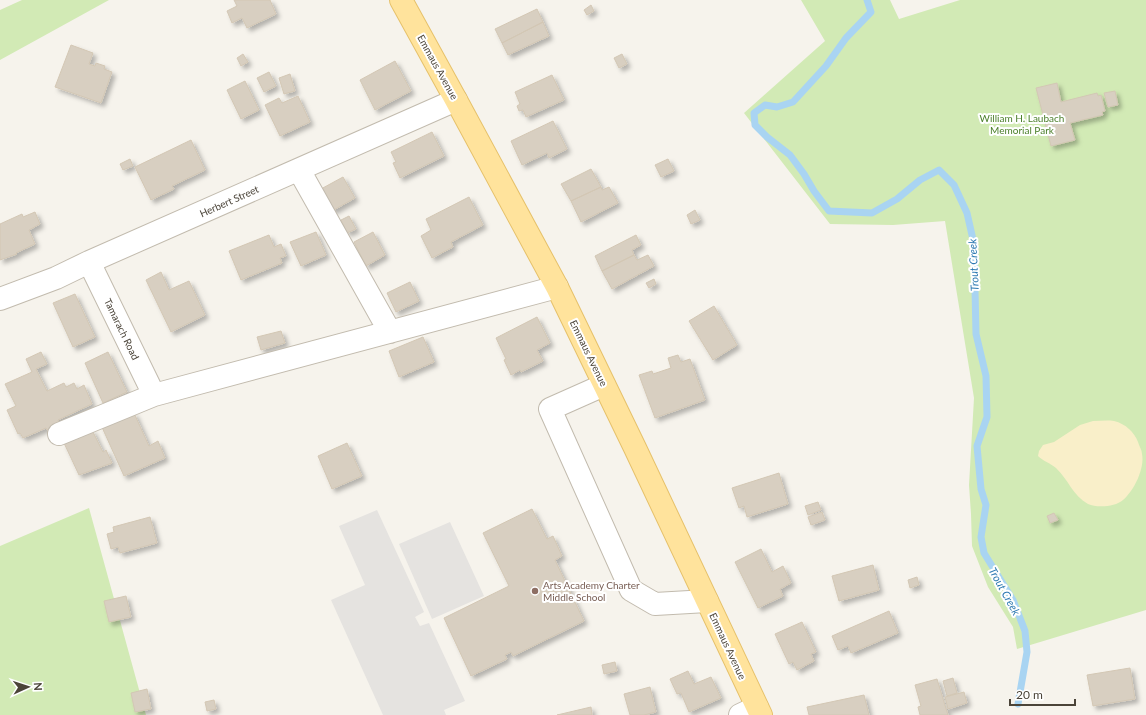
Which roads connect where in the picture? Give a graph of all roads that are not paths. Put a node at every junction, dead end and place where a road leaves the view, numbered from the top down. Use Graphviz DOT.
graph roads {
  1 [pos="401,0"];
  2 [pos="456,100"];
  3 [pos="299,170"];
  4 [pos="89,262"];
  5 [pos="557,287"];
  6 [pos="0,299"];
  7 [pos="390,332"];
  8 [pos="604,385"];
  9 [pos="154,395"];
  10 [pos="59,434"];
  11 [pos="707,601"];
  12 [pos="753,712"];
  1 -- 2 [label="main road, Emmaus Avenue"];
  2 -- 3 [label="street, Herbert Street"];
  2 -- 5 [label="main road, Emmaus Avenue"];
  3 -- 4 [label="street, Herbert Street"];
  3 -- 7 [label="street"];
  4 -- 6 [label="street, Herbert Street"];
  4 -- 9 [label="street, Tamarach Road"];
  5 -- 7 [label="street"];
  5 -- 8 [label="main road, Emmaus Avenue"];
  7 -- 9 [label="street"];
  8 -- 11 [label="main road, Emmaus Avenue"];
  8 -- 11 [label="street"];
  9 -- 10 [label="street"];
  11 -- 12 [label="main road, Emmaus Avenue"];
}
